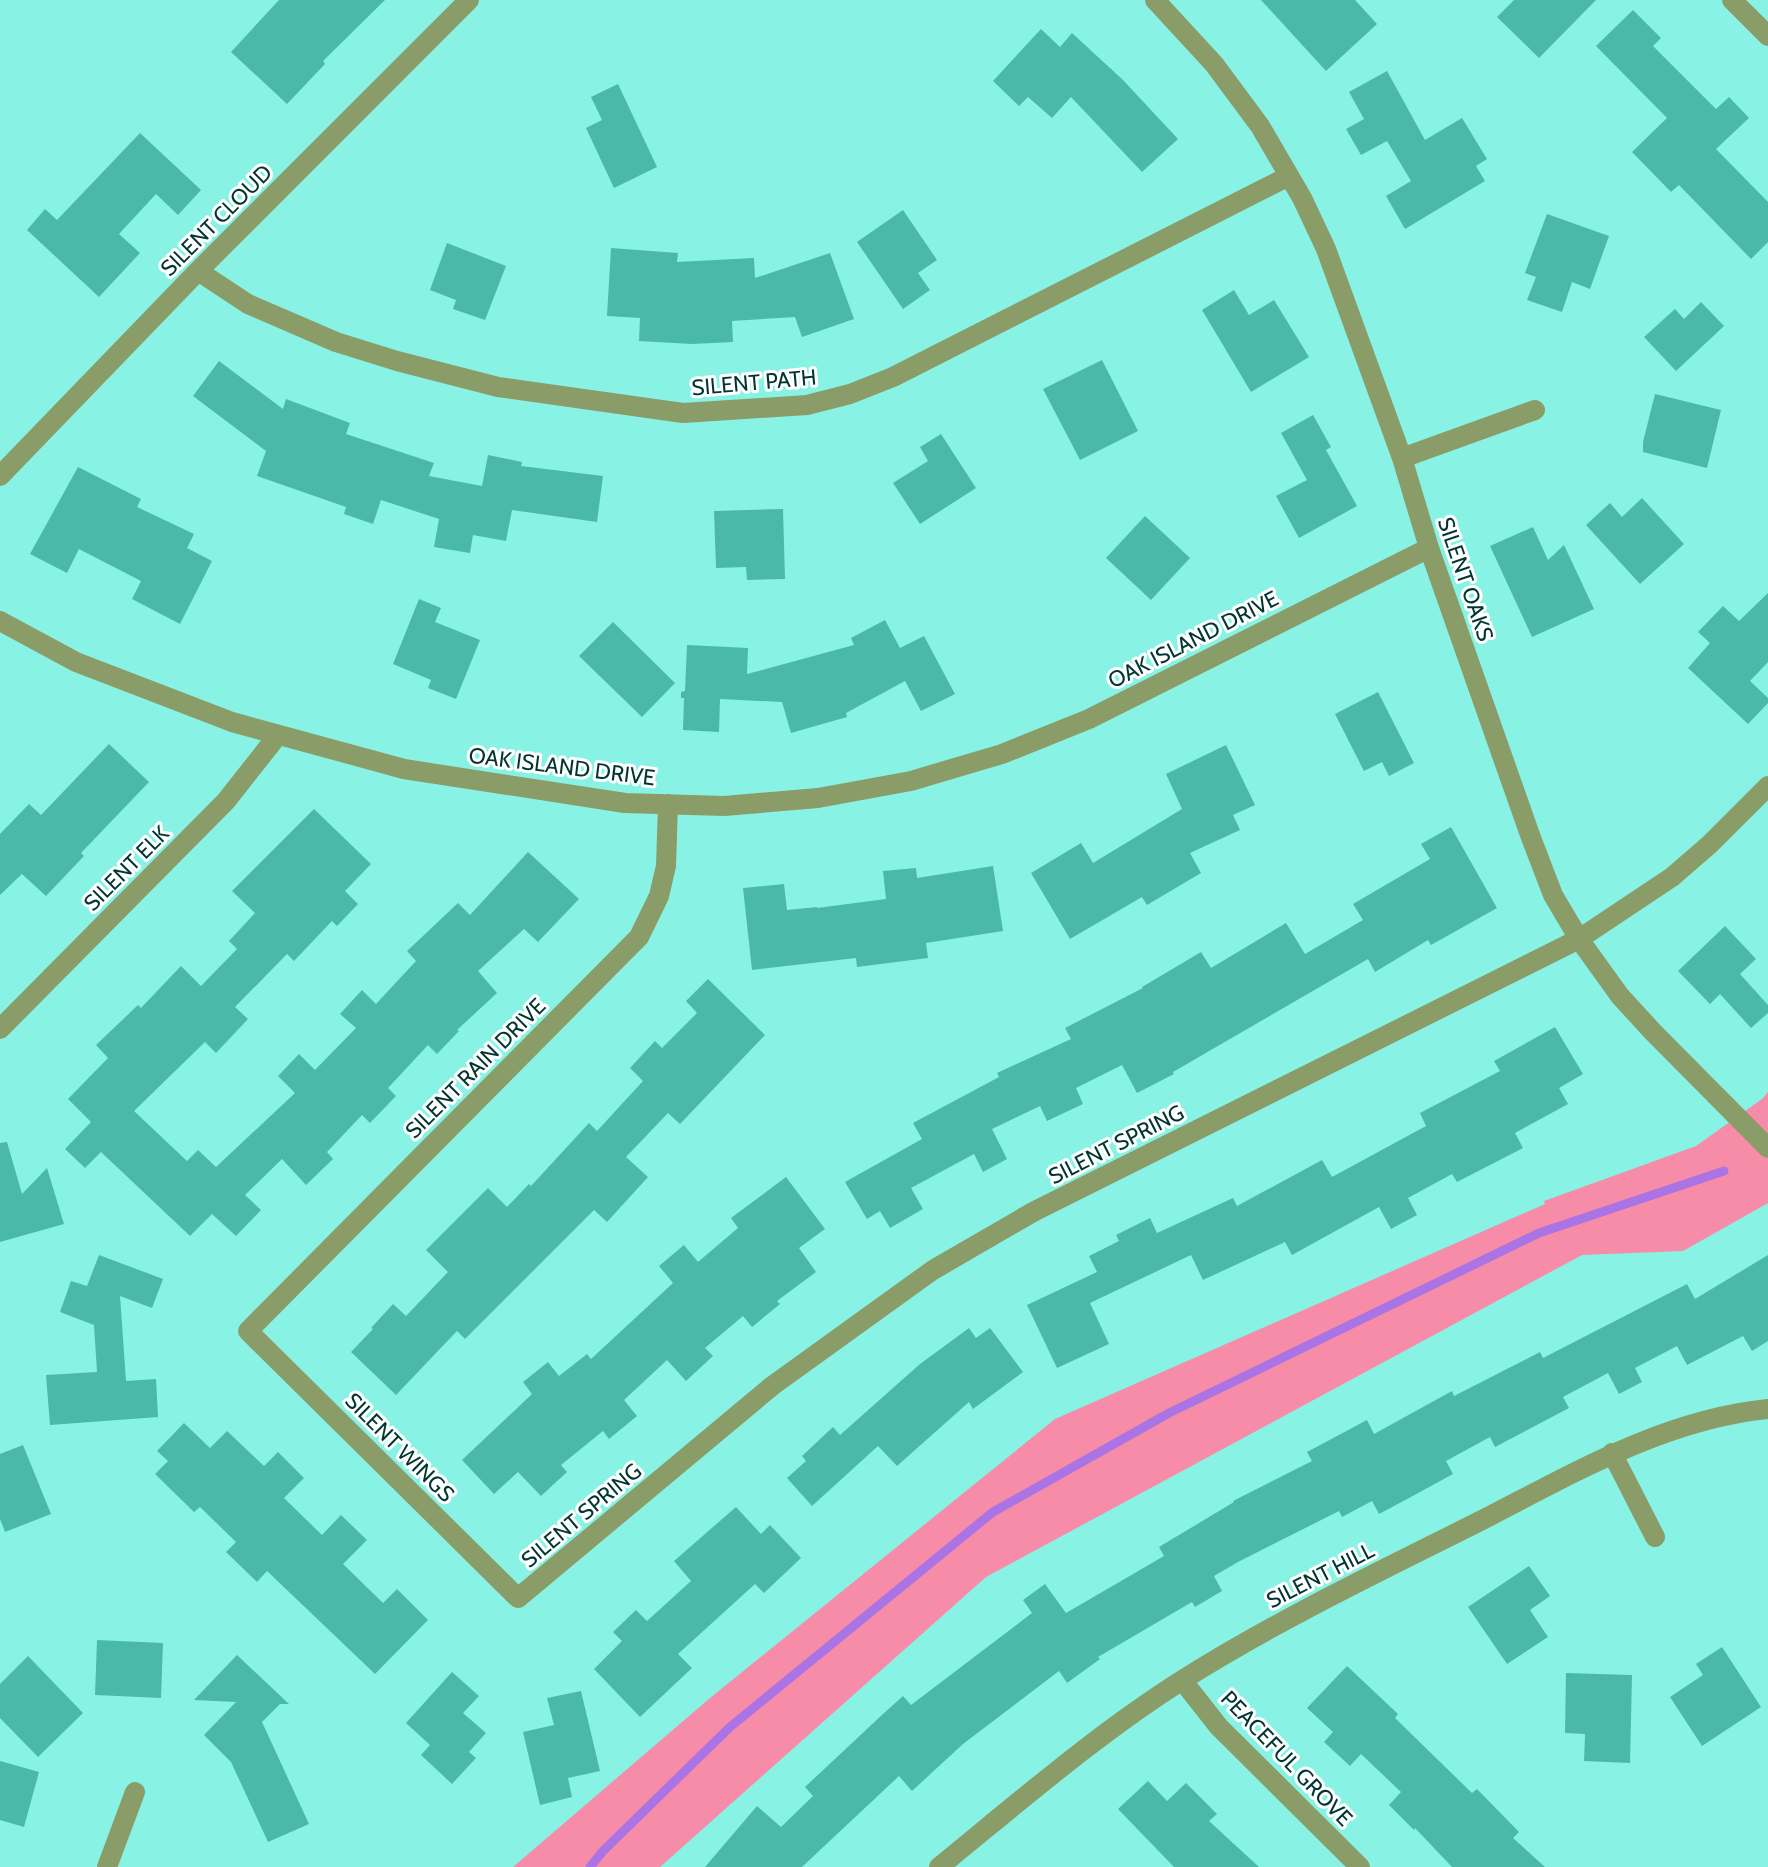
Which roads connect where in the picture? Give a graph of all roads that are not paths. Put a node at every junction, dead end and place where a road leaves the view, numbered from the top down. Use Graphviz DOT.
graph roads {
  1 [pos="469,0"];
  2 [pos="1155,0"];
  3 [pos="1732,0"];
  4 [pos="1768,36"];
  5 [pos="1289,176"];
  6 [pos="198,271"];
  7 [pos="1535,410"];
  8 [pos="1402,458"];
  9 [pos="0,476"];
  10 [pos="1429,548"];
  11 [pos="0,621"];
  12 [pos="278,735"];
  13 [pos="1768,786"];
  14 [pos="668,804"];
  15 [pos="1579,939"];
  16 [pos="0,1029"];
  17 [pos="1768,1148"];
  18 [pos="248,1331"];
  19 [pos="1768,1409"];
  20 [pos="1612,1453"];
  21 [pos="1655,1537"];
  22 [pos="518,1598"];
  23 [pos="1182,1680"];
  24 [pos="135,1792"];
  25 [pos="107,1867"];
  26 [pos="939,1867"];
  27 [pos="1360,1867"];
  1 -- 6 [label="street, SILENT CLOUD"];
  2 -- 5 [label="street, SILENT OAKS"];
  3 -- 4 [label="street"];
  5 -- 6 [label="street, SILENT PATH"];
  5 -- 8 [label="street, SILENT OAKS"];
  6 -- 9 [label="street, SILENT CLOUD"];
  7 -- 8 [label="street"];
  8 -- 10 [label="street, SILENT OAKS"];
  10 -- 14 [label="street, OAK ISLAND DRIVE"];
  10 -- 15 [label="street, SILENT OAKS"];
  11 -- 12 [label="street, OAK ISLAND DRIVE"];
  12 -- 14 [label="street, OAK ISLAND DRIVE"];
  12 -- 16 [label="street, SILENT ELK"];
  13 -- 15 [label="street, SILENT SPRING"];
  14 -- 18 [label="street, SILENT RAIN DRIVE"];
  15 -- 17 [label="street, SILENT OAKS"];
  15 -- 22 [label="street, SILENT SPRING"];
  18 -- 22 [label="street, SILENT WINGS"];
  19 -- 20 [label="street, SILENT HILL"];
  20 -- 21 [label="street"];
  20 -- 23 [label="street, SILENT HILL"];
  23 -- 26 [label="street, SILENT HILL"];
  23 -- 27 [label="street, PEACEFUL GROVE"];
  24 -- 25 [label="street"];
}
